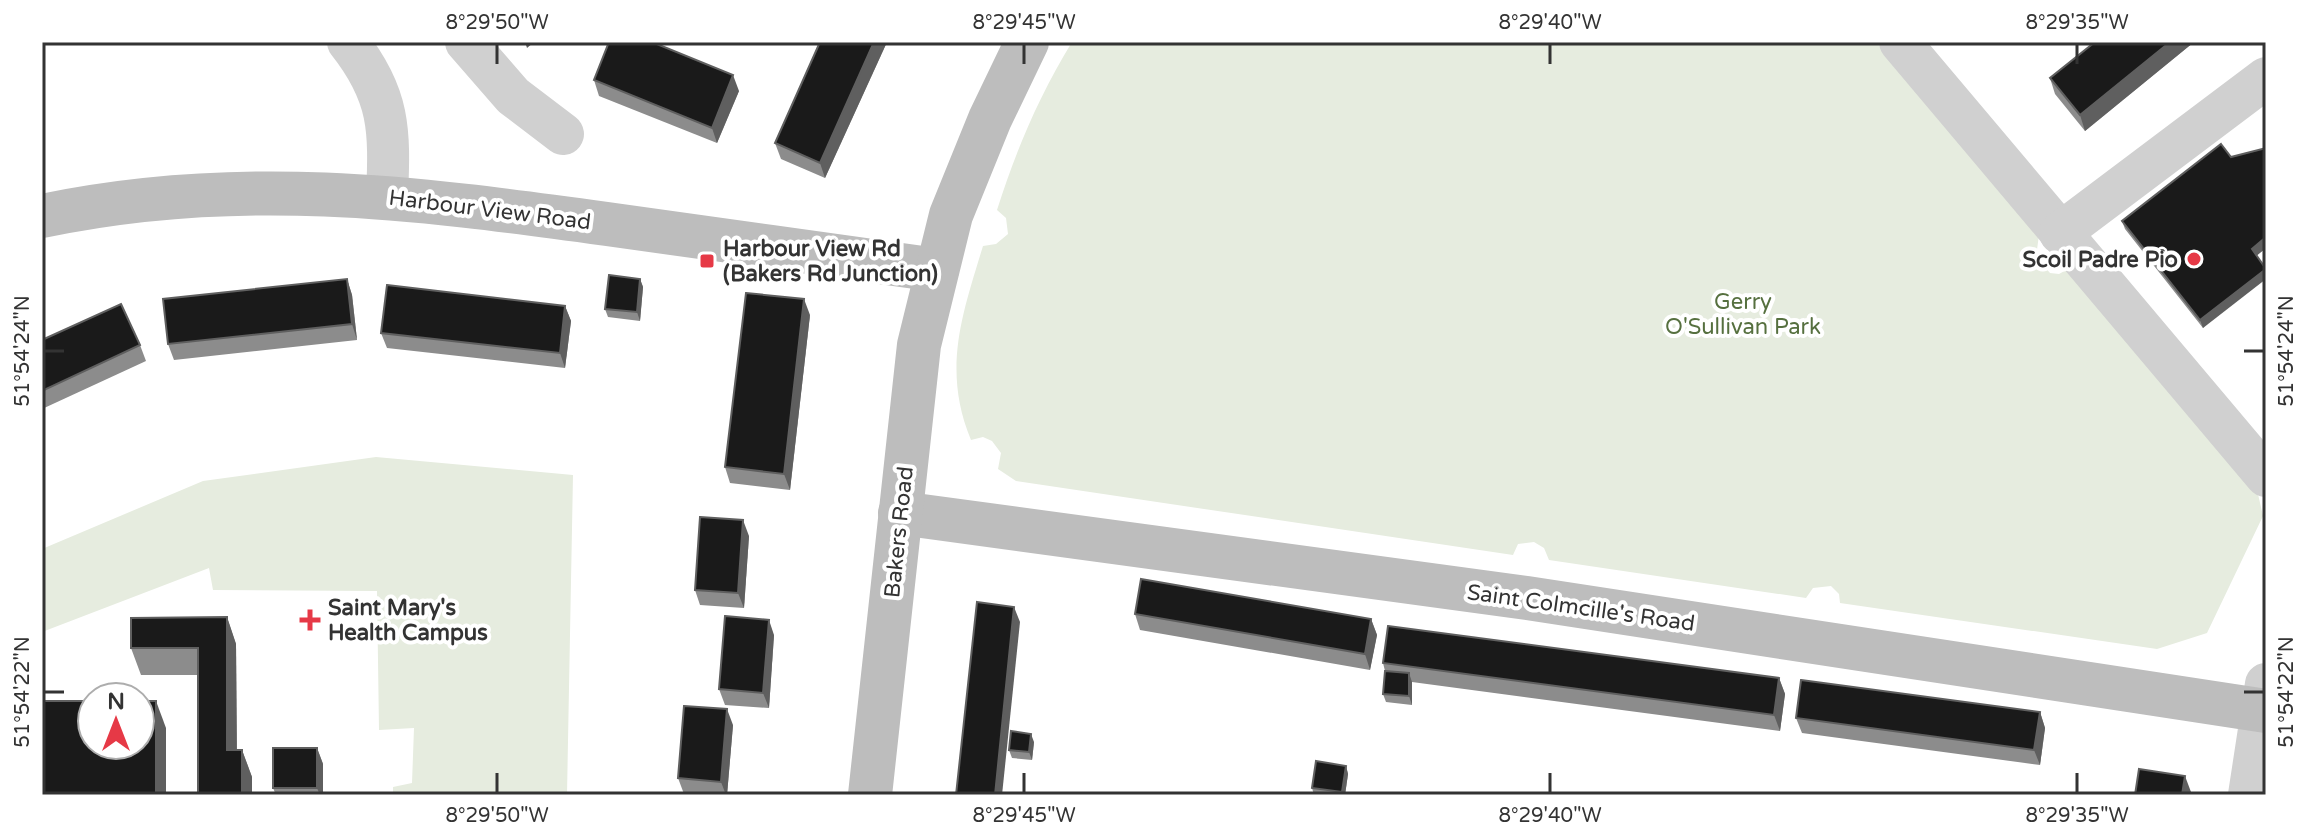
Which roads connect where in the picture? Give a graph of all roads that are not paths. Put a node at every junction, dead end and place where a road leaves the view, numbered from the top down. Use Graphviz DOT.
graph roads {
  1 [pos="466,42"];
  2 [pos="1027,42"];
  3 [pos="1900,42"];
  4 [pos="354,44"];
  5 [pos="2266,78"];
  6 [pos="563,134"];
  7 [pos="387,196"];
  8 [pos="42,216"];
  9 [pos="2060,233"];
  10 [pos="937,270"];
  11 [pos="2266,476"];
  12 [pos="900,513"];
  13 [pos="2264,702"];
  14 [pos="870,795"];
  15 [pos="2249,795"];
  1 -- 6 [label="street"];
  2 -- 10 [label="street, Bakers Road"];
  3 -- 9 [label="street"];
  4 -- 7 [label="street"];
  5 -- 9 [label="street"];
  7 -- 8 [label="street, Harbour View Road"];
  7 -- 10 [label="street, Harbour View Road"];
  9 -- 11 [label="street"];
  10 -- 12 [label="street, Bakers Road"];
  12 -- 13 [label="street, Saint Colmcille's Road"];
  12 -- 14 [label="street, Bakers Road"];
  13 -- 15 [label="street, Saint Colmcille's Road"];
}
